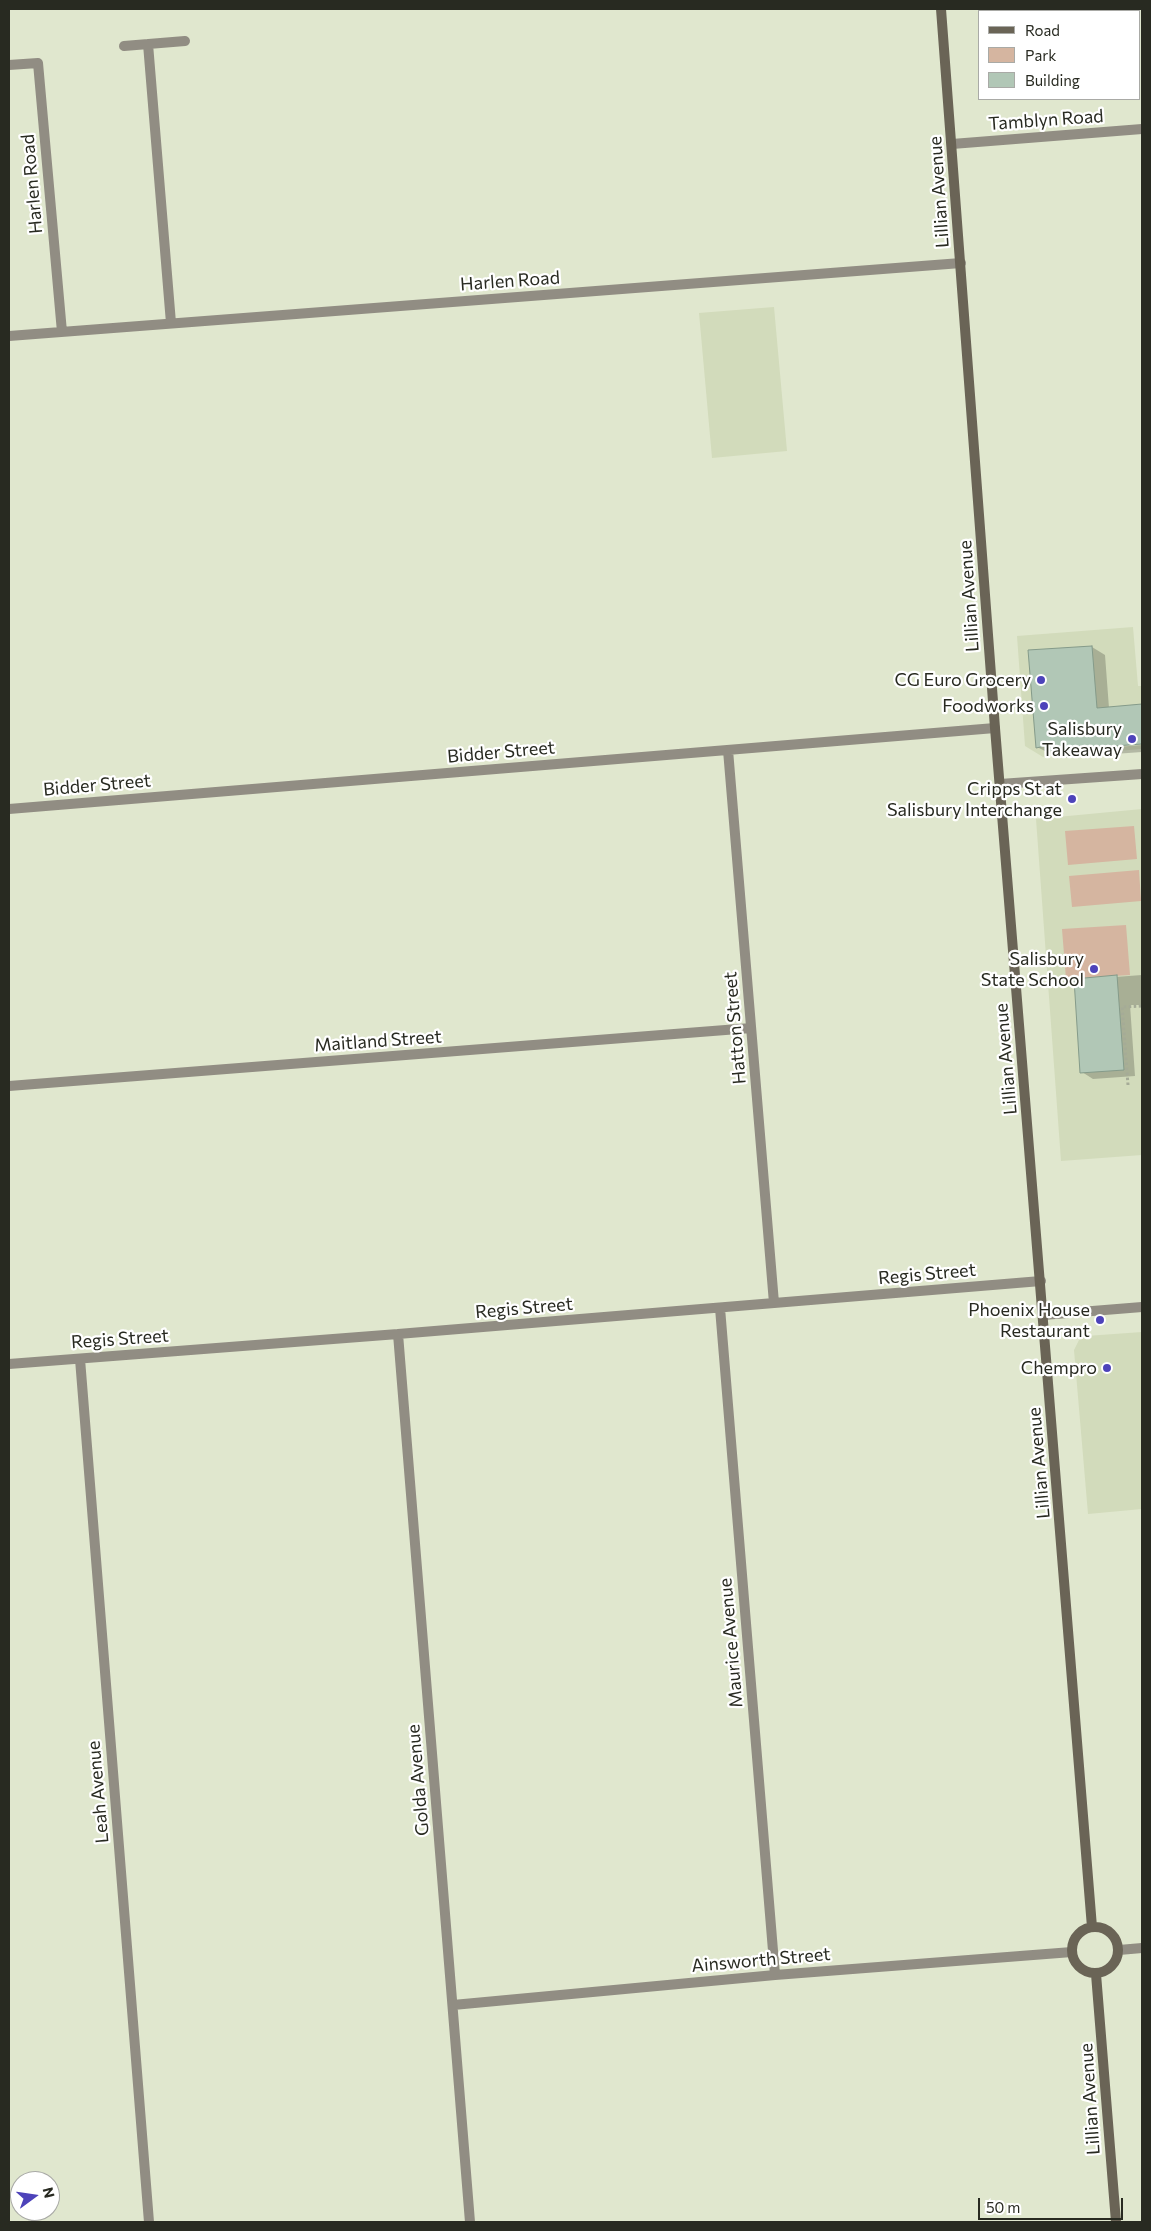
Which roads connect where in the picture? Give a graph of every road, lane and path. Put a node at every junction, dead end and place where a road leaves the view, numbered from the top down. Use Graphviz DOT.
graph roads {
  1 [pos="941,9"];
  2 [pos="185,41"];
  3 [pos="148,44"];
  4 [pos="124,46"];
  5 [pos="9,65"];
  6 [pos="1142,129"];
  7 [pos="952,144"];
  8 [pos="961,263"];
  9 [pos="171,324"];
  10 [pos="62,332"];
  11 [pos="9,336"];
  12 [pos="995,728"];
  13 [pos="728,750"];
  14 [pos="1142,774"];
  15 [pos="1000,784"];
  16 [pos="9,809"];
  17 [pos="1142,1006"];
  18 [pos="751,1028"];
  19 [pos="1128,1085"];
  20 [pos="9,1086"];
  21 [pos="1041,1281"];
  22 [pos="774,1303"];
  23 [pos="1142,1307"];
  24 [pos="720,1308"];
  25 [pos="1044,1315"];
  26 [pos="398,1334"];
  27 [pos="80,1358"];
  28 [pos="9,1364"];
  29 [pos="1092,1927"];
  30 [pos="1142,1948"];
  31 [pos="1119,1950"];
  32 [pos="1072,1952"];
  33 [pos="1096,1974"];
  34 [pos="775,1975"];
  35 [pos="453,2005"];
  36 [pos="148,2222"];
  37 [pos="470,2222"];
  38 [pos="1116,2222"];
  1 -- 7 [label="street, Lillian Avenue"];
  2 -- 3 [label="street"];
  3 -- 4 [label="street"];
  3 -- 9 [label="street"];
  5 -- 10 [label="street, Harlen Road"];
  6 -- 7 [label="street, Tamblyn Road"];
  7 -- 8 [label="street, Lillian Avenue"];
  8 -- 9 [label="street, Harlen Road"];
  8 -- 12 [label="street, Lillian Avenue"];
  9 -- 10 [label="street, Harlen Road"];
  10 -- 11 [label="street, Harlen Road"];
  12 -- 13 [label="street, Bidder Street"];
  12 -- 15 [label="street, Lillian Avenue"];
  13 -- 16 [label="street, Bidder Street"];
  13 -- 18 [label="street, Hatton Street"];
  14 -- 15 [label="street"];
  15 -- 21 [label="street, Lillian Avenue"];
  17 -- 19 [label="path"];
  18 -- 20 [label="street, Maitland Street"];
  18 -- 22 [label="street, Hatton Street"];
  21 -- 22 [label="street, Regis Street"];
  21 -- 25 [label="street, Lillian Avenue"];
  22 -- 24 [label="street, Regis Street"];
  23 -- 25 [label="street"];
  24 -- 26 [label="street, Regis Street"];
  24 -- 34 [label="street, Maurice Avenue"];
  25 -- 29 [label="street, Lillian Avenue"];
  26 -- 27 [label="street, Regis Street"];
  26 -- 35 [label="street, Golda Avenue"];
  27 -- 28 [label="street, Regis Street"];
  27 -- 36 [label="street, Leah Avenue"];
  29 -- 31 [label="street"];
  29 -- 32 [label="street"];
  30 -- 31 [label="street"];
  31 -- 33 [label="street"];
  32 -- 33 [label="street"];
  32 -- 34 [label="street, Ainsworth Street"];
  33 -- 38 [label="street, Lillian Avenue"];
  34 -- 35 [label="street, Ainsworth Street"];
  35 -- 37 [label="street, Golda Avenue"];
}
